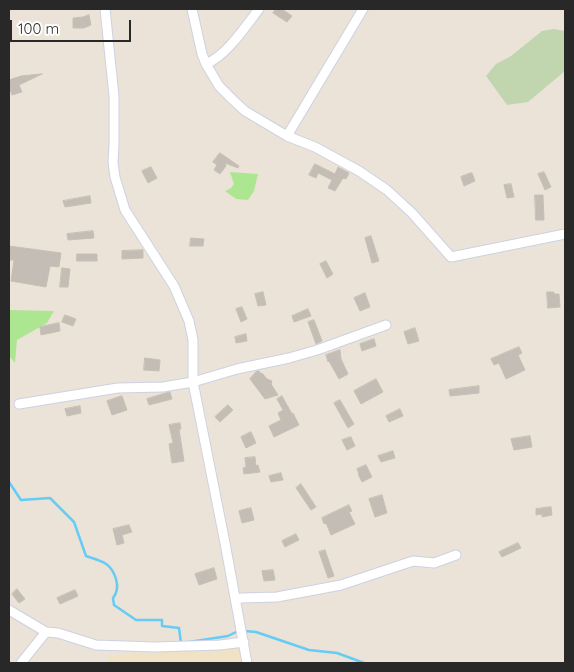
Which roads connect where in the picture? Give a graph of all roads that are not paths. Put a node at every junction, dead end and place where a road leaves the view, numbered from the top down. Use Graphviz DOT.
graph roads {
  1 [pos="105,9"];
  2 [pos="192,9"];
  3 [pos="259,9"];
  4 [pos="363,9"];
  5 [pos="206,64"];
  6 [pos="287,136"];
  7 [pos="565,234"];
  8 [pos="386,325"];
  9 [pos="193,382"];
  10 [pos="19,404"];
  11 [pos="456,555"];
  12 [pos="236,600"];
  13 [pos="9,610"];
  14 [pos="46,632"];
  15 [pos="244,642"];
  16 [pos="20,663"];
  17 [pos="247,663"];
  1 -- 9 [label="street"];
  2 -- 5 [label="street"];
  3 -- 5 [label="street"];
  4 -- 6 [label="street"];
  5 -- 6 [label="street"];
  6 -- 7 [label="street"];
  8 -- 9 [label="street"];
  9 -- 10 [label="street"];
  9 -- 12 [label="street"];
  11 -- 12 [label="street"];
  12 -- 15 [label="street"];
  13 -- 14 [label="street"];
  14 -- 15 [label="street"];
  14 -- 16 [label="street"];
  15 -- 17 [label="street"];
}
